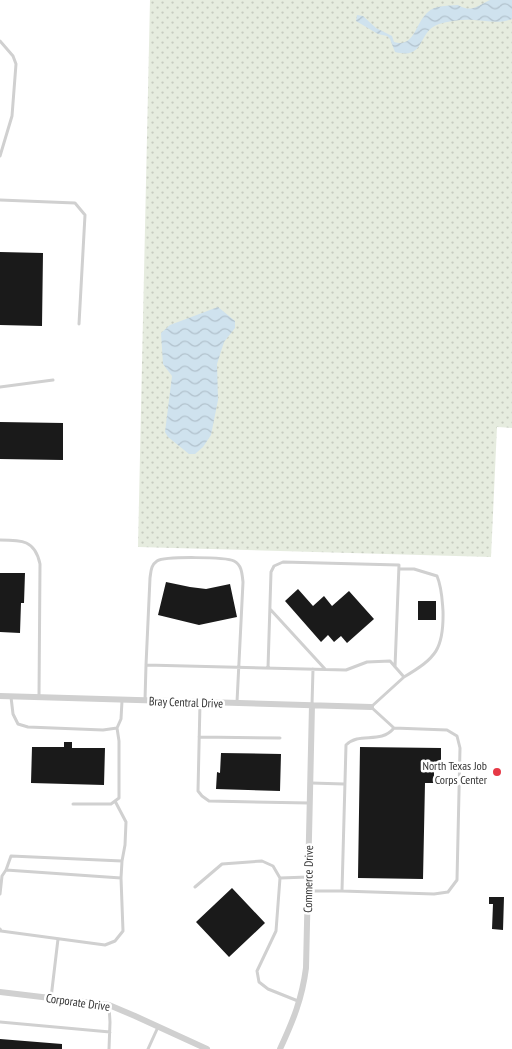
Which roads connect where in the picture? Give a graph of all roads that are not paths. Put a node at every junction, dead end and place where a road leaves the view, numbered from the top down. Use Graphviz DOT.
graph roads {
  1 [pos="0,41"];
  2 [pos="0,156"];
  3 [pos="0,200"];
  4 [pos="79,324"];
  5 [pos="53,380"];
  6 [pos="0,387"];
  7 [pos="0,540"];
  8 [pos="399,569"];
  9 [pos="270,608"];
  10 [pos="146,665"];
  11 [pos="237,667"];
  12 [pos="395,667"];
  13 [pos="268,668"];
  14 [pos="313,669"];
  15 [pos="326,670"];
  16 [pos="404,677"];
  17 [pos="0,696"];
  18 [pos="11,697"];
  19 [pos="38,697"];
  20 [pos="122,700"];
  21 [pos="145,700"];
  22 [pos="200,702"];
  23 [pos="236,703"];
  24 [pos="312,705"];
  25 [pos="371,706"];
  26 [pos="117,728"];
  27 [pos="394,728"];
  28 [pos="199,737"];
  29 [pos="280,738"];
  30 [pos="311,783"];
  31 [pos="344,784"];
  32 [pos="115,801"];
  33 [pos="310,803"];
  34 [pos="73,804"];
  35 [pos="122,861"];
  36 [pos="6,870"];
  37 [pos="308,877"];
  38 [pos="122,878"];
  39 [pos="280,878"];
  40 [pos="195,888"];
  41 [pos="308,891"];
  42 [pos="342,892"];
  43 [pos="0,894"];
  44 [pos="0,929"];
  45 [pos="58,939"];
  46 [pos="0,992"];
  47 [pos="51,998"];
  48 [pos="300,1002"];
  49 [pos="109,1005"];
  50 [pos="0,1022"];
  51 [pos="159,1026"];
  52 [pos="110,1032"];
  53 [pos="109,1049"];
  54 [pos="148,1049"];
  55 [pos="207,1049"];
  56 [pos="280,1049"];
  1 -- 2 [label="lane"];
  3 -- 4 [label="lane"];
  5 -- 6 [label="lane"];
  7 -- 19 [label="lane"];
  8 -- 9 [label="lane"];
  8 -- 12 [label="lane"];
  8 -- 16 [label="lane"];
  9 -- 13 [label="lane"];
  9 -- 15 [label="lane"];
  10 -- 11 [label="lane"];
  10 -- 11 [label="lane"];
  10 -- 21 [label="lane"];
  11 -- 13 [label="lane"];
  11 -- 23 [label="lane"];
  12 -- 15 [label="lane"];
  12 -- 16 [label="lane"];
  13 -- 14 [label="lane"];
  14 -- 15 [label="lane"];
  14 -- 24 [label="lane"];
  16 -- 25 [label="lane"];
  17 -- 18 [label="street, Bray Central Drive"];
  18 -- 19 [label="street, Bray Central Drive"];
  18 -- 26 [label="lane"];
  19 -- 20 [label="street, Bray Central Drive"];
  20 -- 21 [label="street, Bray Central Drive"];
  20 -- 26 [label="lane"];
  21 -- 22 [label="street, Bray Central Drive"];
  22 -- 23 [label="street, Bray Central Drive"];
  22 -- 28 [label="lane"];
  23 -- 24 [label="street, Bray Central Drive"];
  24 -- 25 [label="street, Bray Central Drive"];
  24 -- 30 [label="street, Commerce Drive"];
  25 -- 27 [label="lane"];
  26 -- 32 [label="lane"];
  27 -- 31 [label="lane"];
  27 -- 42 [label="lane"];
  28 -- 29 [label="lane"];
  28 -- 33 [label="lane"];
  30 -- 31 [label="lane"];
  30 -- 33 [label="street, Commerce Drive"];
  31 -- 42 [label="lane"];
  32 -- 34 [label="lane"];
  32 -- 35 [label="lane"];
  33 -- 37 [label="street, Commerce Drive"];
  35 -- 36 [label="lane"];
  35 -- 38 [label="lane"];
  36 -- 38 [label="lane"];
  36 -- 43 [label="lane"];
  37 -- 39 [label="lane"];
  37 -- 41 [label="street, Commerce Drive"];
  38 -- 45 [label="lane"];
  39 -- 40 [label="lane"];
  39 -- 48 [label="lane"];
  41 -- 42 [label="lane"];
  41 -- 48 [label="street, Commerce Drive"];
  44 -- 45 [label="lane"];
  45 -- 47 [label="lane"];
  46 -- 47 [label="street, Corporate Drive"];
  47 -- 49 [label="street, Corporate Drive"];
  48 -- 56 [label="street, Commerce Drive"];
  49 -- 51 [label="street, Corporate Drive"];
  49 -- 52 [label="lane"];
  50 -- 52 [label="lane"];
  51 -- 54 [label="lane"];
  51 -- 55 [label="street, Corporate Drive"];
  52 -- 53 [label="lane"];
}
